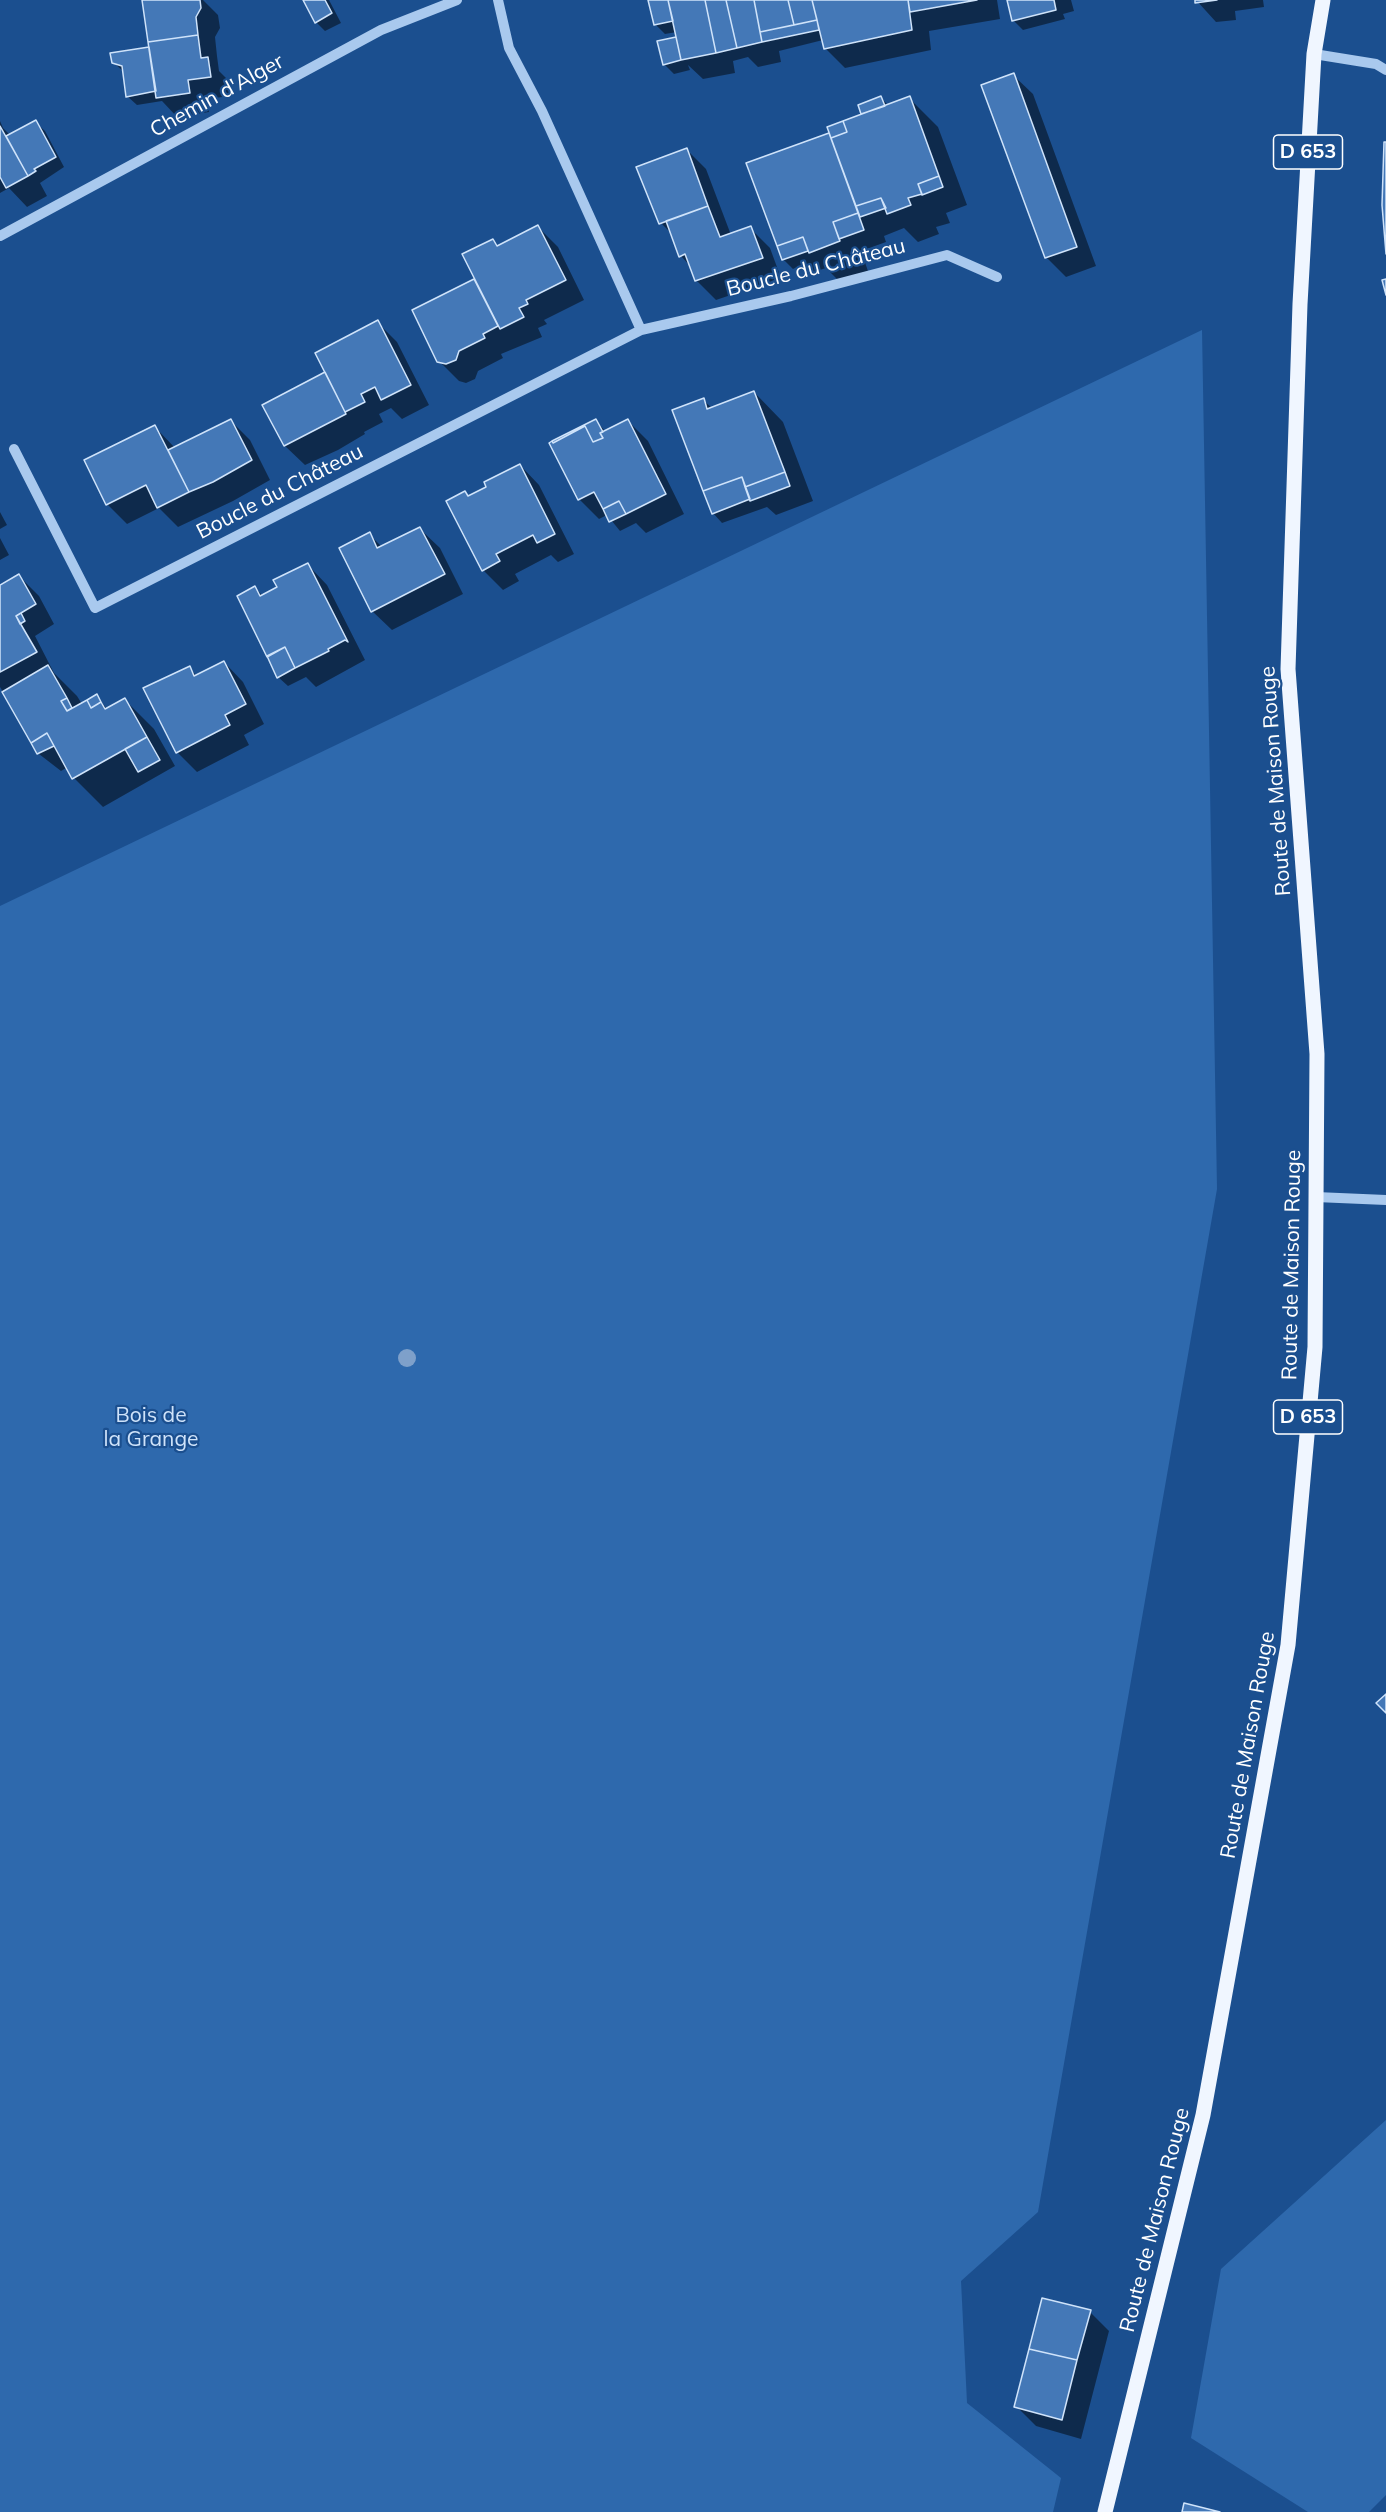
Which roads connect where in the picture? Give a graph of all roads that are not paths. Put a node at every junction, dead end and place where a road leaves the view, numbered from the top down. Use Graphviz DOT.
graph roads {
  1 [pos="457,0"];
  2 [pos="498,0"];
  3 [pos="1323,0"];
  4 [pos="1314,54"];
  5 [pos="1386,70"];
  6 [pos="0,237"];
  7 [pos="998,277"];
  8 [pos="641,330"];
  9 [pos="14,449"];
  10 [pos="1316,1197"];
  11 [pos="1386,1200"];
  12 [pos="1106,2512"];
  1 -- 6 [label="street, Chemin d'Alger"];
  2 -- 8 [label="street"];
  3 -- 4 [label="main road, Route de Maison Rouge / D 653"];
  4 -- 5 [label="street"];
  4 -- 10 [label="main road, Route de Maison Rouge / D 653"];
  7 -- 8 [label="street, Boucle du Château"];
  8 -- 9 [label="street, Boucle du Château"];
  10 -- 11 [label="street"];
  10 -- 12 [label="main road, Route de Maison Rouge / D 653"];
}
